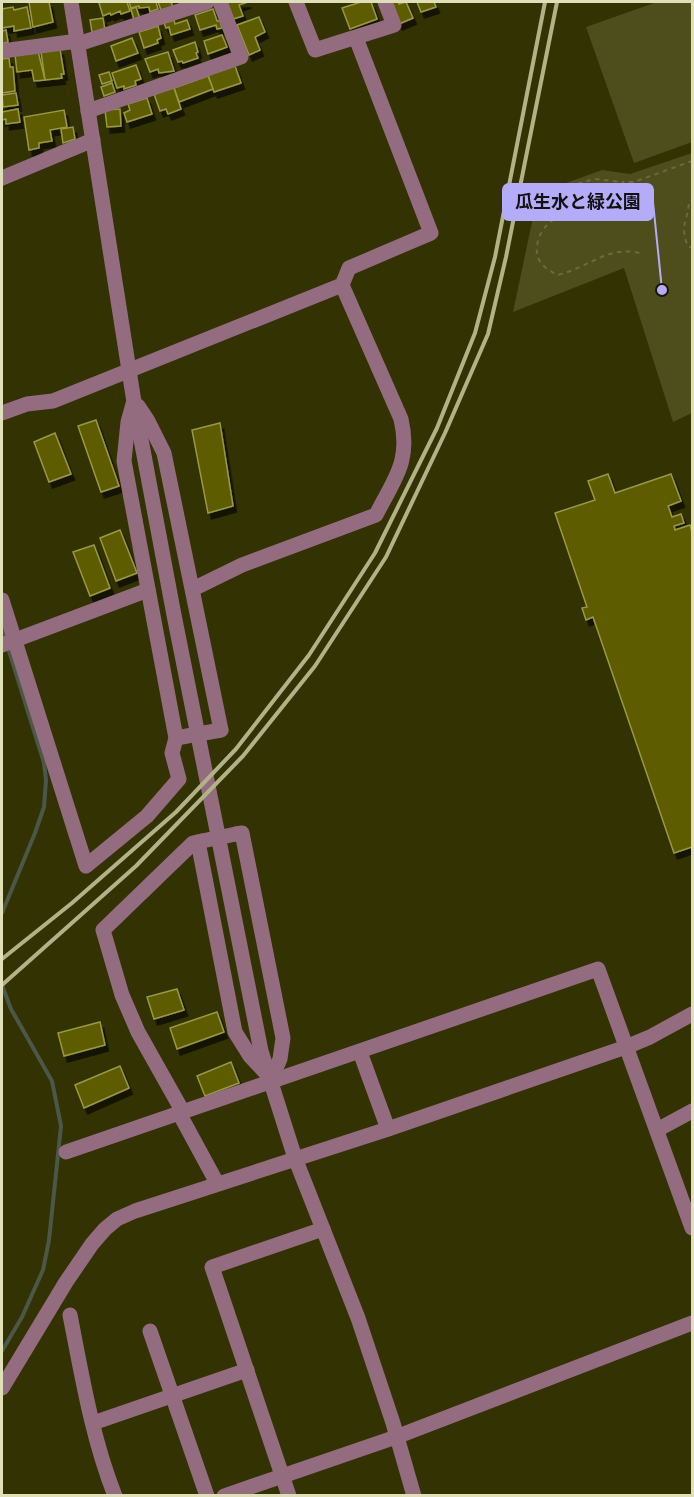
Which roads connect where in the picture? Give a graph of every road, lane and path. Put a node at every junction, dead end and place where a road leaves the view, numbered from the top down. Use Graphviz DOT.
graph roads {
  1 [pos="70,2"];
  2 [pos="207,2"];
  3 [pos="220,2"];
  4 [pos="296,2"];
  5 [pos="385,2"];
  6 [pos="356,38"];
  7 [pos="78,43"];
  8 [pos="2,51"];
  9 [pos="88,111"];
  10 [pos="93,140"];
  11 [pos="693,161"];
  12 [pos="2,178"];
  13 [pos="623,182"];
  14 [pos="544,196"];
  15 [pos="623,202"];
  16 [pos="689,204"];
  17 [pos="647,216"];
  18 [pos="693,247"];
  19 [pos="640,253"];
  20 [pos="342,285"];
  21 [pos="130,371"];
  22 [pos="134,402"];
  23 [pos="2,413"];
  24 [pos="193,588"];
  25 [pos="148,590"];
  26 [pos="2,600"];
  27 [pos="8,643"];
  28 [pos="176,738"];
  29 [pos="200,842"];
  30 [pos="693,1014"];
  31 [pos="626,1047"];
  32 [pos="360,1052"];
  33 [pos="269,1079"];
  34 [pos="693,1111"];
  35 [pos="181,1113"];
  36 [pos="388,1129"];
  37 [pos="657,1130"];
  38 [pos="66,1152"];
  39 [pos="295,1158"];
  40 [pos="217,1183"];
  41 [pos="693,1228"];
  42 [pos="323,1229"];
  43 [pos="70,1316"];
  44 [pos="693,1323"];
  45 [pos="150,1331"];
  46 [pos="247,1370"];
  47 [pos="2,1388"];
  48 [pos="172,1396"];
  49 [pos="93,1423"];
  50 [pos="396,1437"];
  51 [pos="283,1476"];
  52 [pos="115,1496"];
  53 [pos="207,1496"];
  54 [pos="224,1496"];
  55 [pos="289,1496"];
  56 [pos="414,1496"];
  1 -- 7 [label="street"];
  2 -- 7 [label="street"];
  3 -- 9 [label="street"];
  4 -- 6 [label="street"];
  5 -- 6 [label="street"];
  6 -- 20 [label="street"];
  7 -- 8 [label="street"];
  7 -- 9 [label="street"];
  9 -- 10 [label="street"];
  10 -- 12 [label="street"];
  10 -- 21 [label="street"];
  11 -- 13 [label="path"];
  13 -- 14 [label="path"];
  13 -- 15 [label="path"];
  15 -- 17 [label="path"];
  15 -- 19 [label="path"];
  16 -- 18 [label="path"];
  20 -- 21 [label="street"];
  20 -- 24 [label="street"];
  21 -- 22 [label="street"];
  21 -- 23 [label="street"];
  22 -- 24 [label="street"];
  22 -- 25 [label="street"];
  22 -- 33 [label="street"];
  24 -- 28 [label="street, bridge"];
  25 -- 27 [label="street"];
  25 -- 28 [label="street"];
  26 -- 27 [label="street"];
  27 -- 28 [label="street"];
  29 -- 33 [label="street"];
  29 -- 33 [label="street, bridge"];
  29 -- 35 [label="street"];
  30 -- 31 [label="street"];
  31 -- 32 [label="street"];
  31 -- 36 [label="street"];
  31 -- 37 [label="street"];
  32 -- 33 [label="street"];
  32 -- 36 [label="street"];
  33 -- 35 [label="street"];
  33 -- 39 [label="street"];
  34 -- 37 [label="street"];
  35 -- 38 [label="street"];
  35 -- 40 [label="street"];
  36 -- 39 [label="street"];
  37 -- 41 [label="street"];
  39 -- 40 [label="street"];
  39 -- 42 [label="street"];
  40 -- 47 [label="street"];
  42 -- 46 [label="street"];
  42 -- 50 [label="street"];
  43 -- 49 [label="street"];
  44 -- 50 [label="street"];
  45 -- 48 [label="street"];
  46 -- 48 [label="street"];
  46 -- 51 [label="street"];
  48 -- 49 [label="street"];
  48 -- 53 [label="street"];
  49 -- 52 [label="street"];
  50 -- 51 [label="street"];
  50 -- 56 [label="street"];
  51 -- 54 [label="street"];
  51 -- 55 [label="street"];
}
